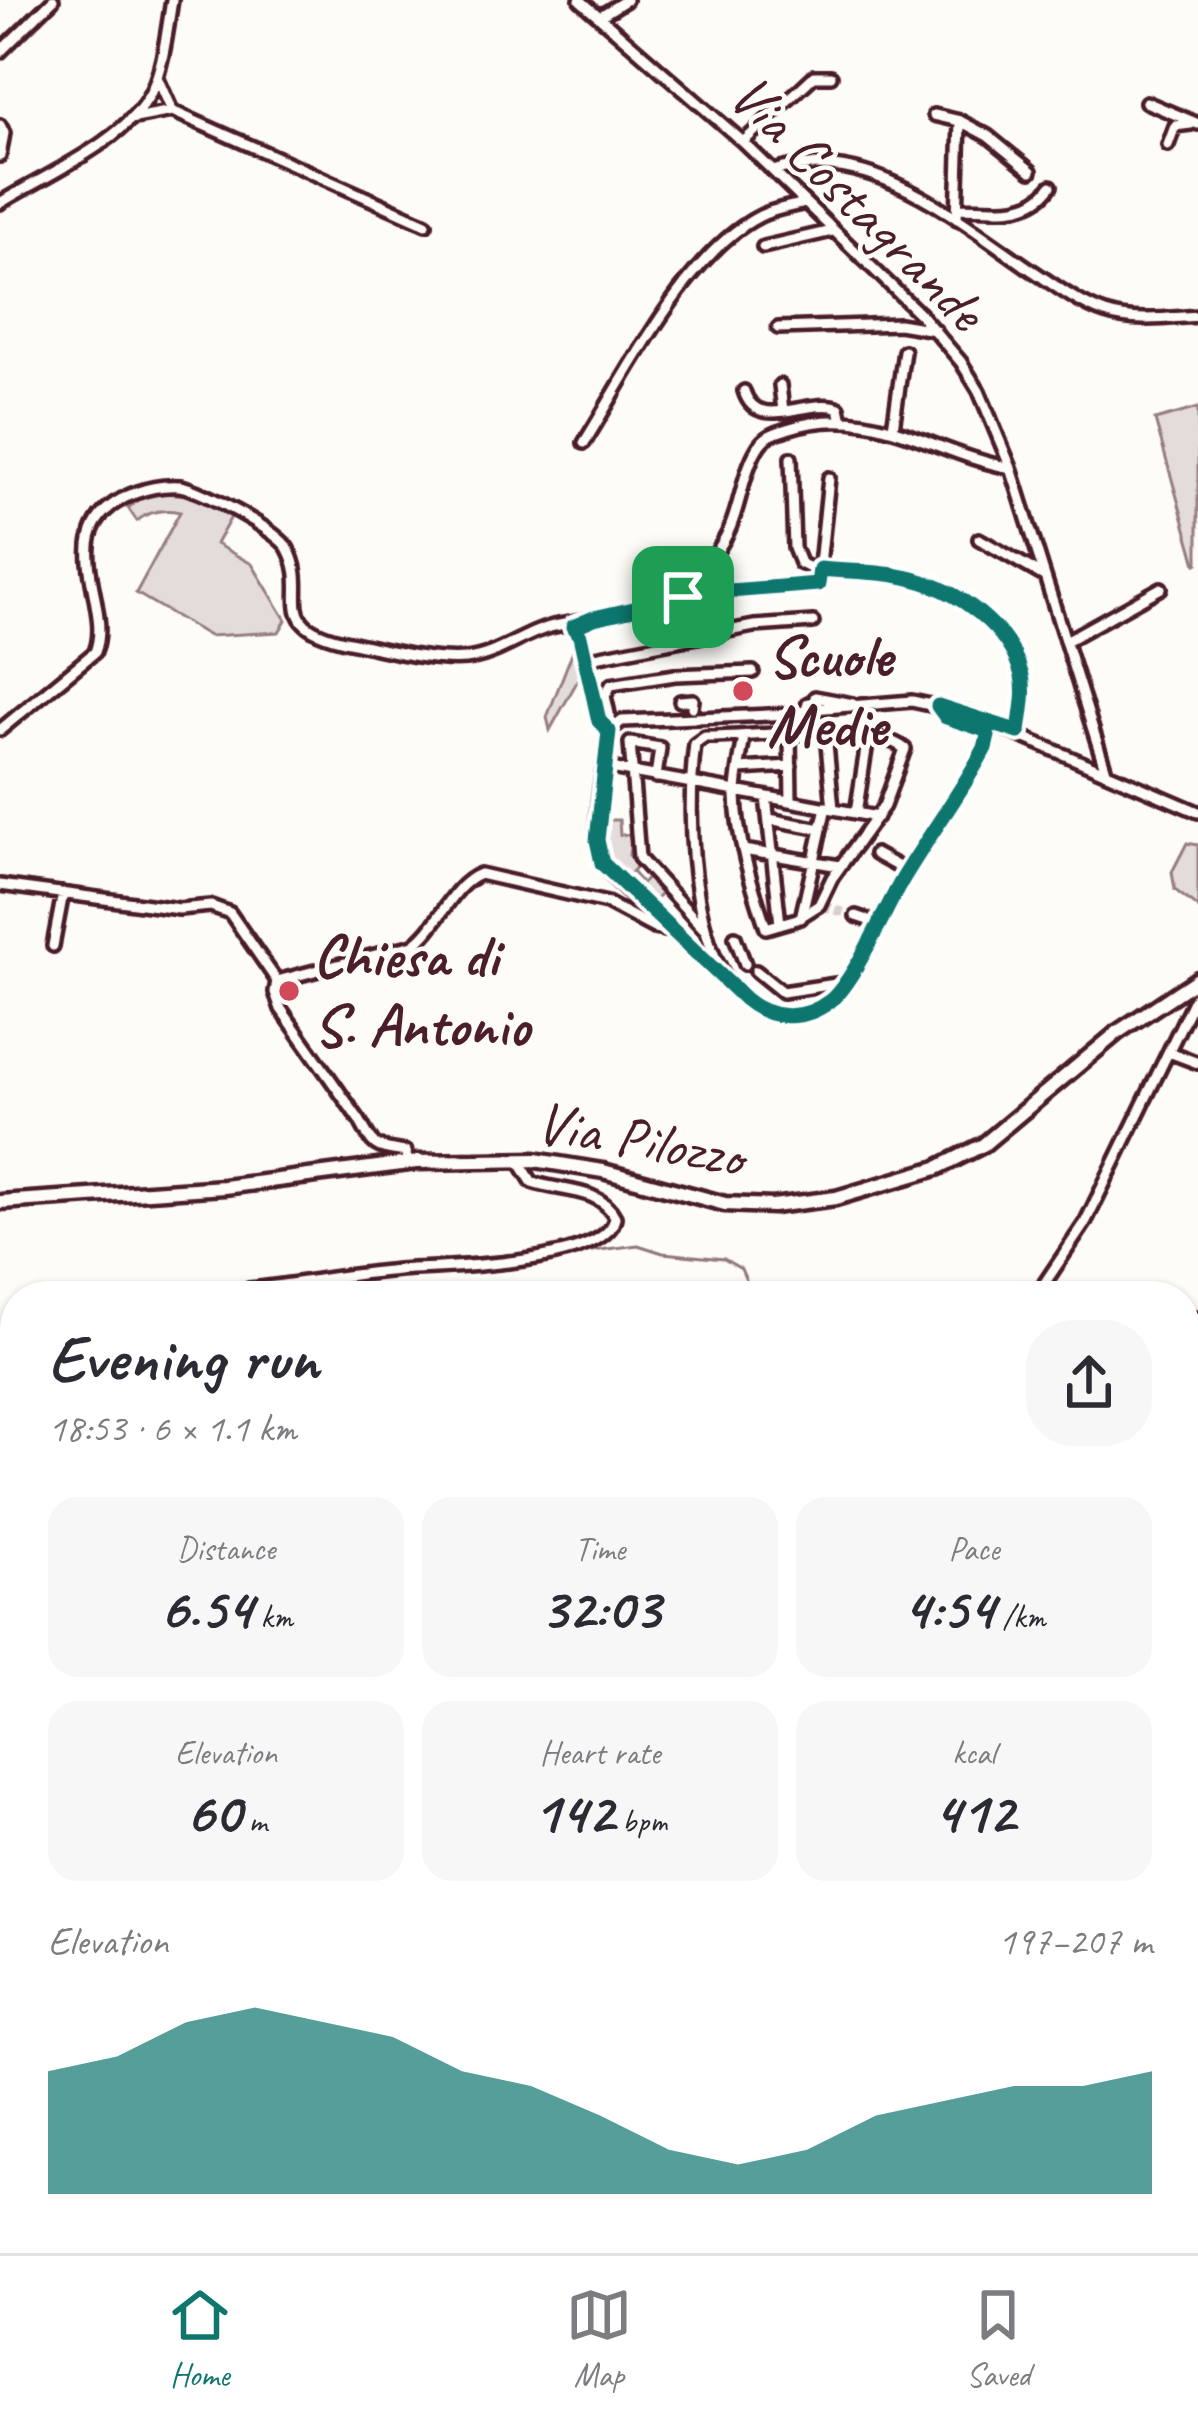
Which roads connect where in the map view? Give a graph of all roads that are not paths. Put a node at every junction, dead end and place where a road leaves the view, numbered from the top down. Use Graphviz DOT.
graph roads {
  1 [pos="52,0"];
  2 [pos="172,0"];
  3 [pos="580,0"];
  4 [pos="626,0"];
  5 [pos="602,15"];
  6 [pos="0,52"];
  7 [pos="157,75"];
  8 [pos="831,76"];
  9 [pos="1146,102"];
  10 [pos="172,111"];
  11 [pos="934,115"];
  12 [pos="130,119"];
  13 [pos="960,121"];
  14 [pos="1195,124"];
  15 [pos="0,125"];
  16 [pos="743,142"];
  17 [pos="1168,145"];
  18 [pos="0,156"];
  19 [pos="773,171"];
  20 [pos="1031,171"];
  21 [pos="1052,186"];
  22 [pos="0,203"];
  23 [pos="805,203"];
  24 [pos="957,214"];
  25 [pos="426,224"];
  26 [pos="832,231"];
  27 [pos="763,247"];
  28 [pos="1198,316"];
  29 [pos="778,328"];
  30 [pos="935,330"];
  31 [pos="904,350"];
  32 [pos="780,385"];
  33 [pos="744,391"];
  34 [pos="783,411"];
  35 [pos="842,421"];
  36 [pos="893,428"];
  37 [pos="584,443"];
  38 [pos="791,458"];
  39 [pos="1011,468"];
  40 [pos="829,478"];
  41 [pos="979,539"];
  42 [pos="820,569"];
  43 [pos="1044,576"];
  44 [pos="1161,588"];
  45 [pos="683,597"];
  46 [pos="812,622"];
  47 [pos="573,627"];
  48 [pos="1066,640"];
  49 [pos="585,659"];
  50 [pos="753,672"];
  51 [pos="680,700"];
  52 [pos="938,706"];
  53 [pos="692,707"];
  54 [pos="611,729"];
  55 [pos="0,730"];
  56 [pos="1019,732"];
  57 [pos="826,733"];
  58 [pos="790,734"];
  59 [pos="744,737"];
  60 [pos="868,737"];
  61 [pos="791,766"];
  62 [pos="605,767"];
  63 [pos="740,769"];
  64 [pos="1106,771"];
  65 [pos="632,772"];
  66 [pos="656,777"];
  67 [pos="691,783"];
  68 [pos="736,791"];
  69 [pos="766,796"];
  70 [pos="790,801"];
  71 [pos="830,808"];
  72 [pos="1198,812"];
  73 [pos="856,813"];
  74 [pos="877,817"];
  75 [pos="769,819"];
  76 [pos="821,829"];
  77 [pos="743,850"];
  78 [pos="875,854"];
  79 [pos="773,855"];
  80 [pos="814,862"];
  81 [pos="840,866"];
  82 [pos="908,872"];
  83 [pos="0,885"];
  84 [pos="63,893"];
  85 [pos="856,916"];
  86 [pos="801,918"];
  87 [pos="878,923"];
  88 [pos="780,924"];
  89 [pos="705,930"];
  90 [pos="672,931"];
  91 [pos="735,937"];
  92 [pos="53,946"];
  93 [pos="722,975"];
  94 [pos="1198,979"];
  95 [pos="277,980"];
  96 [pos="845,982"];
  97 [pos="1198,991"];
  98 [pos="1169,1052"];
  99 [pos="1198,1063"];
  100 [pos="518,1160"];
  101 [pos="407,1162"];
  102 [pos="0,1202"];
  103 [pos="312,1281"];
  104 [pos="1046,1281"];
  1 -- 6 [label="street"];
  2 -- 7 [label="street"];
  3 -- 5 [label="street, Via Costagrande"];
  4 -- 5 [label="street"];
  5 -- 16 [label="street, Via Costagrande"];
  7 -- 10 [label="street"];
  7 -- 12 [label="street"];
  8 -- 16 [label="street"];
  9 -- 14 [label="street"];
  10 -- 12 [label="street"];
  10 -- 25 [label="street"];
  11 -- 13 [label="street"];
  12 -- 22 [label="street"];
  13 -- 20 [label="street"];
  13 -- 24 [label="street"];
  14 -- 17 [label="street"];
  15 -- 18 [label="street"];
  16 -- 19 [label="street, Via Costagrande"];
  19 -- 23 [label="street, Via Costagrande"];
  19 -- 24 [label="street"];
  21 -- 24 [label="street"];
  23 -- 26 [label="street, Via Costagrande"];
  23 -- 37 [label="street"];
  24 -- 28 [label="street"];
  26 -- 27 [label="street"];
  26 -- 30 [label="street, Via Costagrande"];
  29 -- 30 [label="street"];
  30 -- 39 [label="street, Via Costagrande"];
  31 -- 36 [label="street"];
  32 -- 34 [label="street"];
  33 -- 34 [label="street"];
  34 -- 35 [label="street"];
  35 -- 36 [label="street"];
  35 -- 45 [label="street"];
  36 -- 39 [label="street"];
  38 -- 42 [label="street"];
  39 -- 43 [label="street, Via Costagrande"];
  40 -- 42 [label="street"];
  41 -- 43 [label="street"];
  42 -- 45 [label="street"];
  42 -- 56 [label="street"];
  43 -- 48 [label="street, Via Costagrande"];
  44 -- 48 [label="street"];
  45 -- 47 [label="street"];
  46 -- 49 [label="street"];
  47 -- 49 [label="street"];
  47 -- 55 [label="street"];
  48 -- 64 [label="street, Via Costagrande"];
  49 -- 54 [label="street"];
  50 -- 54 [label="street"];
  51 -- 53 [label="street"];
  52 -- 54 [label="street"];
  52 -- 56 [label="street"];
  52 -- 82 [label="street"];
  54 -- 62 [label="street"];
  56 -- 64 [label="street"];
  57 -- 58 [label="street"];
  57 -- 60 [label="street"];
  57 -- 71 [label="street"];
  58 -- 59 [label="street"];
  58 -- 61 [label="street"];
  59 -- 63 [label="street"];
  59 -- 67 [label="street"];
  60 -- 73 [label="street"];
  60 -- 74 [label="street"];
  61 -- 63 [label="street"];
  61 -- 70 [label="street"];
  62 -- 65 [label="street"];
  62 -- 90 [label="street"];
  63 -- 68 [label="street"];
  64 -- 72 [label="street"];
  65 -- 66 [label="street"];
  65 -- 66 [label="street"];
  65 -- 89 [label="street"];
  66 -- 67 [label="street"];
  67 -- 68 [label="street"];
  67 -- 89 [label="street"];
  68 -- 69 [label="street"];
  68 -- 77 [label="street"];
  69 -- 70 [label="street"];
  69 -- 75 [label="street"];
  70 -- 71 [label="street"];
  71 -- 73 [label="street"];
  71 -- 76 [label="street"];
  73 -- 74 [label="street"];
  74 -- 81 [label="street"];
  75 -- 76 [label="street"];
  75 -- 79 [label="street"];
  76 -- 80 [label="street"];
  77 -- 79 [label="street"];
  77 -- 88 [label="street"];
  78 -- 82 [label="street"];
  79 -- 80 [label="street"];
  79 -- 88 [label="street"];
  80 -- 81 [label="street"];
  80 -- 86 [label="street"];
  81 -- 86 [label="street"];
  82 -- 87 [label="street"];
  83 -- 84 [label="street"];
  84 -- 92 [label="street"];
  84 -- 95 [label="street"];
  85 -- 87 [label="street"];
  86 -- 88 [label="street"];
  87 -- 96 [label="street"];
  89 -- 93 [label="street"];
  90 -- 93 [label="street"];
  90 -- 95 [label="street"];
  91 -- 96 [label="street"];
  93 -- 96 [label="street"];
  94 -- 100 [label="main road, Via Pilozzo"];
  95 -- 101 [label="street"];
  97 -- 98 [label="street"];
  98 -- 99 [label="street"];
  98 -- 104 [label="street"];
  100 -- 101 [label="main road, Via Pilozzo"];
  100 -- 103 [label="street"];
  101 -- 102 [label="main road, Via Pilozzo"];
}
